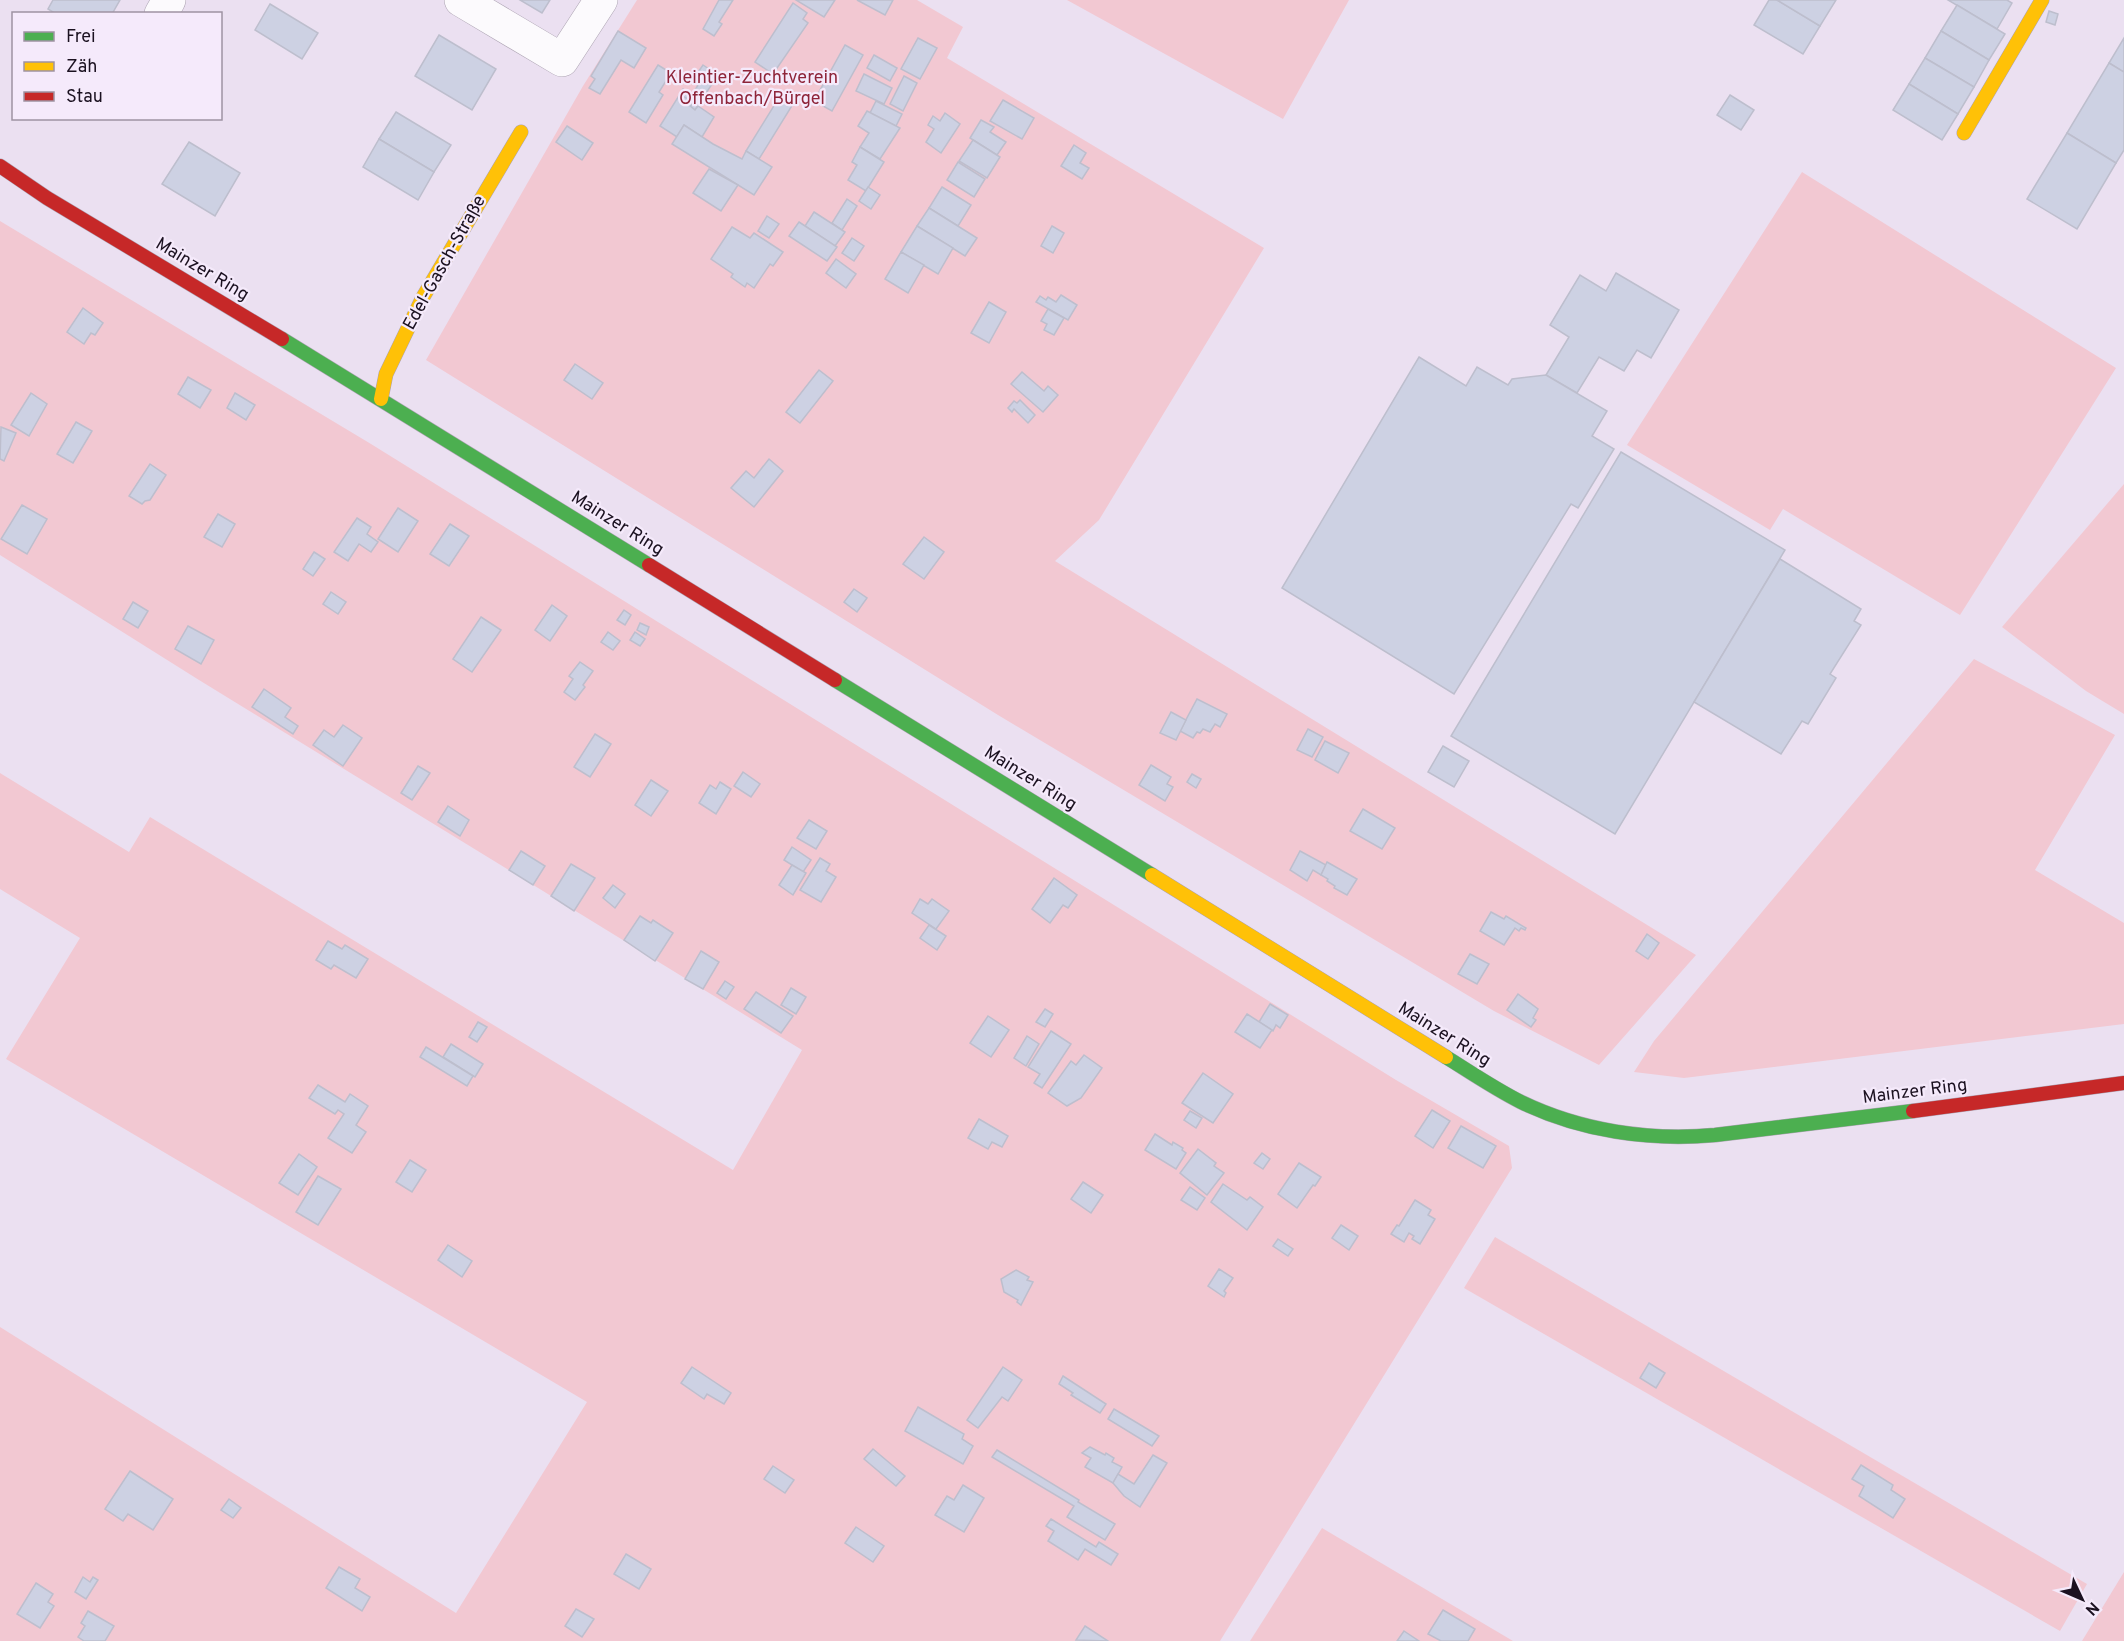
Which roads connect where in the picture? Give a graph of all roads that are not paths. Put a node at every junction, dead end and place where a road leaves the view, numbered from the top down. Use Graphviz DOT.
graph roads {
  1 [pos="461,0"];
  2 [pos="601,0"];
  3 [pos="2042,0"];
  4 [pos="521,132"];
  5 [pos="1964,133"];
  6 [pos="0,166"];
  7 [pos="381,399"];
  8 [pos="2124,1083"];
  1 -- 2 [label="street"];
  3 -- 5 [label="street"];
  4 -- 7 [label="street, Edel-Gasch-Straße"];
  6 -- 7 [label="street, Mainzer Ring"];
  7 -- 8 [label="street, Mainzer Ring"];
}
